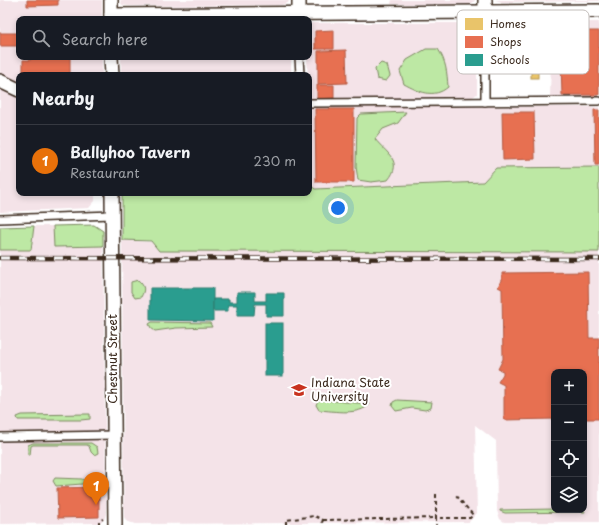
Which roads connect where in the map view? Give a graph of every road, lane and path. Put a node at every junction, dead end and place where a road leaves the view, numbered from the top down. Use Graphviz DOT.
graph roads {
  1 [pos="111,0"];
  2 [pos="299,0"];
  3 [pos="484,6"];
  4 [pos="576,10"];
  5 [pos="589,11"];
  6 [pos="599,11"];
  7 [pos="111,16"];
  8 [pos="299,16"];
  9 [pos="111,60"];
  10 [pos="299,60"];
  11 [pos="112,72"];
  12 [pos="300,72"];
  13 [pos="485,74"];
  14 [pos="0,81"];
  15 [pos="16,89"];
  16 [pos="599,101"];
  17 [pos="485,102"];
  18 [pos="312,103"];
  19 [pos="112,196"];
  20 [pos="112,215"];
  21 [pos="0,219"];
  22 [pos="114,435"];
  23 [pos="0,437"];
  24 [pos="436,494"];
  25 [pos="455,494"];
  26 [pos="436,518"];
  27 [pos="323,520"];
  28 [pos="115,525"];
  29 [pos="286,525"];
  30 [pos="321,525"];
  31 [pos="436,525"];
  1 -- 7 [label="street"];
  2 -- 8 [label="street"];
  3 -- 4 [label="street"];
  3 -- 8 [label="street"];
  5 -- 6 [label="street"];
  9 -- 11 [label="street"];
  10 -- 12 [label="lane"];
  13 -- 17 [label="lane"];
  14 -- 15 [label="street"];
  16 -- 17 [label="lane"];
  17 -- 18 [label="lane"];
  19 -- 20 [label="street, Chestnut Street"];
  20 -- 21 [label="lane"];
  20 -- 22 [label="street, Chestnut Street"];
  22 -- 23 [label="lane"];
  22 -- 28 [label="street, Chestnut Street"];
  24 -- 26 [label="path"];
  25 -- 26 [label="path"];
  26 -- 27 [label="path"];
  26 -- 31 [label="path"];
  27 -- 29 [label="path"];
  27 -- 30 [label="path"];
}
